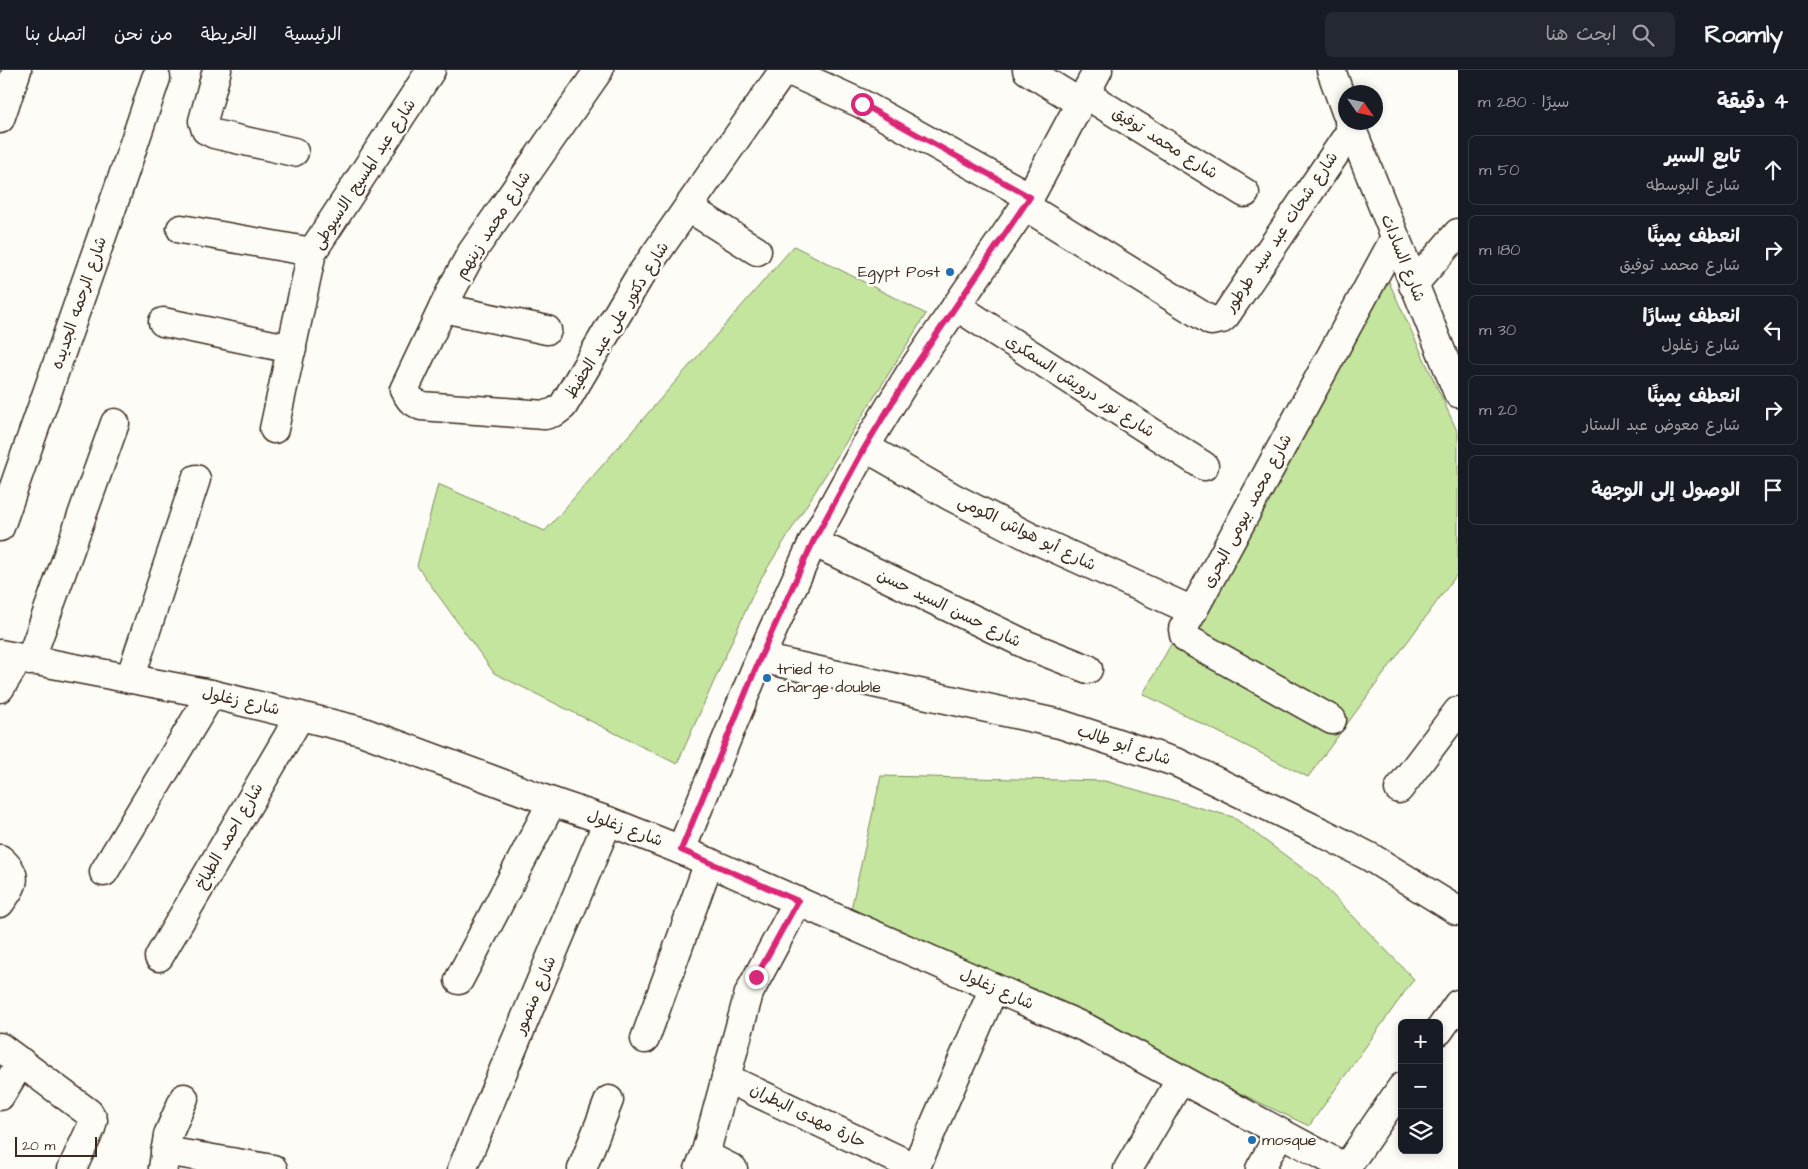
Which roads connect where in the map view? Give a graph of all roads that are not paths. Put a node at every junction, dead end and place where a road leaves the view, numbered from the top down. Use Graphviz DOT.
graph roads {
  1 [pos="17,70"];
  2 [pos="217,70"];
  3 [pos="432,70"];
  4 [pos="599,70"];
  5 [pos="1027,70"];
  6 [pos="1098,70"];
  7 [pos="1331,70"];
  8 [pos="791,71"];
  9 [pos="156,78"];
  10 [pos="1338,90"];
  11 [pos="1082,98"];
  12 [pos="0,119"];
  13 [pos="1343,130"];
  14 [pos="1353,130"];
  15 [pos="294,152"];
  16 [pos="1245,192"];
  17 [pos="1027,202"];
  18 [pos="689,208"];
  19 [pos="180,229"];
  20 [pos="1458,233"];
  21 [pos="1395,238"];
  22 [pos="757,251"];
  23 [pos="312,252"];
  24 [pos="1414,285"];
  25 [pos="956,306"];
  26 [pos="443,308"];
  27 [pos="163,322"];
  28 [pos="547,330"];
  29 [pos="292,349"];
  30 [pos="404,390"];
  31 [pos="1458,393"];
  32 [pos="114,423"];
  33 [pos="274,429"];
  34 [pos="865,447"];
  35 [pos="1204,466"];
  36 [pos="196,479"];
  37 [pos="0,527"];
  38 [pos="813,542"];
  39 [pos="1193,610"];
  40 [pos="16,658"];
  41 [pos="760,658"];
  42 [pos="1088,669"];
  43 [pos="130,678"];
  44 [pos="0,688"];
  45 [pos="211,694"];
  46 [pos="1458,711"];
  47 [pos="300,716"];
  48 [pos="1332,720"];
  49 [pos="1398,789"];
  50 [pos="552,802"];
  51 [pos="608,821"];
  52 [pos="681,850"];
  53 [pos="0,859"];
  54 [pos="709,862"];
  55 [pos="104,872"];
  56 [pos="798,901"];
  57 [pos="0,903"];
  58 [pos="1458,911"];
  59 [pos="159,957"];
  60 [pos="459,980"];
  61 [pos="994,988"];
  62 [pos="1458,1004"];
  63 [pos="1443,1025"];
  64 [pos="645,1039"];
  65 [pos="10,1054"];
  66 [pos="726,1078"];
  67 [pos="1180,1079"];
  68 [pos="1398,1092"];
  69 [pos="0,1096"];
  70 [pos="184,1098"];
  71 [pos="608,1100"];
  72 [pos="1280,1133"];
  73 [pos="164,1160"];
  74 [pos="702,1162"];
  75 [pos="590,1167"];
  76 [pos="916,1168"];
  77 [pos="1347,1168"];
  78 [pos="72,1169"];
  79 [pos="272,1169"];
  80 [pos="462,1169"];
  81 [pos="732,1169"];
  82 [pos="1128,1169"];
  83 [pos="1260,1169"];
  1 -- 12 [label="street"];
  2 -- 15 [label="street"];
  3 -- 23 [label="street, شارع عبد المسيح الاسيوطى"];
  4 -- 26 [label="street, شارع محمد زينهم"];
  5 -- 11 [label="street, شارع محمد توفيق"];
  6 -- 11 [label="street"];
  7 -- 10 [label="street, شارع السادات"];
  8 -- 17 [label="street"];
  8 -- 18 [label="street, شارع دكتور على عبد الحفيظ"];
  9 -- 37 [label="street, شارع الرحمه الجديده"];
  11 -- 16 [label="street, شارع محمد توفيق"];
  11 -- 17 [label="street"];
  13 -- 17 [label="street, شارع شحات عبد سيد طرطور"];
  14 -- 21 [label="street, شارع السادات"];
  17 -- 25 [label="street"];
  18 -- 22 [label="street"];
  18 -- 30 [label="street, شارع دكتور على عبد الحفيظ"];
  19 -- 23 [label="street"];
  20 -- 24 [label="street"];
  21 -- 24 [label="street, شارع السادات"];
  21 -- 39 [label="street, شارع محمد بيومى البحرى"];
  23 -- 29 [label="street, شارع عبد المسيح الاسيوطى"];
  24 -- 31 [label="street, شارع السادات"];
  25 -- 34 [label="street"];
  25 -- 35 [label="street, شارع نور درويش السمكرى"];
  26 -- 28 [label="street"];
  26 -- 30 [label="street, شارع محمد زينهم"];
  27 -- 29 [label="street"];
  29 -- 33 [label="street, شارع عبد المسيح الاسيوطى"];
  32 -- 40 [label="street"];
  34 -- 38 [label="street"];
  34 -- 39 [label="street, شارع أبو هواش الكومى"];
  36 -- 43 [label="street"];
  38 -- 41 [label="street"];
  38 -- 42 [label="street, شارع حسن السيد حسن"];
  39 -- 48 [label="street, شارع محمد بيومى البحرى"];
  40 -- 43 [label="street, شارع زغلول"];
  40 -- 44 [label="street"];
  41 -- 52 [label="street"];
  41 -- 58 [label="street, شارع أبو طالب"];
  43 -- 45 [label="street, شارع زغلول"];
  45 -- 47 [label="street, شارع زغلول"];
  45 -- 55 [label="street"];
  46 -- 49 [label="street"];
  47 -- 50 [label="street, شارع زغلول"];
  47 -- 59 [label="street, شارع احمد الطباخ"];
  50 -- 51 [label="street, شارع زغلول"];
  50 -- 60 [label="street"];
  51 -- 52 [label="street, شارع زغلول"];
  51 -- 80 [label="street, شارع منصور"];
  52 -- 54 [label="street, شارع زغلول"];
  53 -- 57 [label="street"];
  54 -- 56 [label="street, شارع زغلول"];
  54 -- 64 [label="street"];
  56 -- 61 [label="street, شارع زغلول"];
  56 -- 66 [label="street"];
  61 -- 67 [label="street, شارع زغلول"];
  61 -- 76 [label="street"];
  62 -- 63 [label="street"];
  65 -- 69 [label="street"];
  65 -- 78 [label="street"];
  66 -- 74 [label="street"];
  66 -- 76 [label="street, حارة مهدى البطران"];
  67 -- 72 [label="street, شارع زغلول"];
  67 -- 82 [label="street"];
  68 -- 77 [label="street"];
  70 -- 73 [label="street"];
  71 -- 75 [label="street"];
  72 -- 77 [label="street, شارع زغلول"];
  72 -- 83 [label="street"];
  73 -- 79 [label="street"];
  74 -- 81 [label="street"];
}
